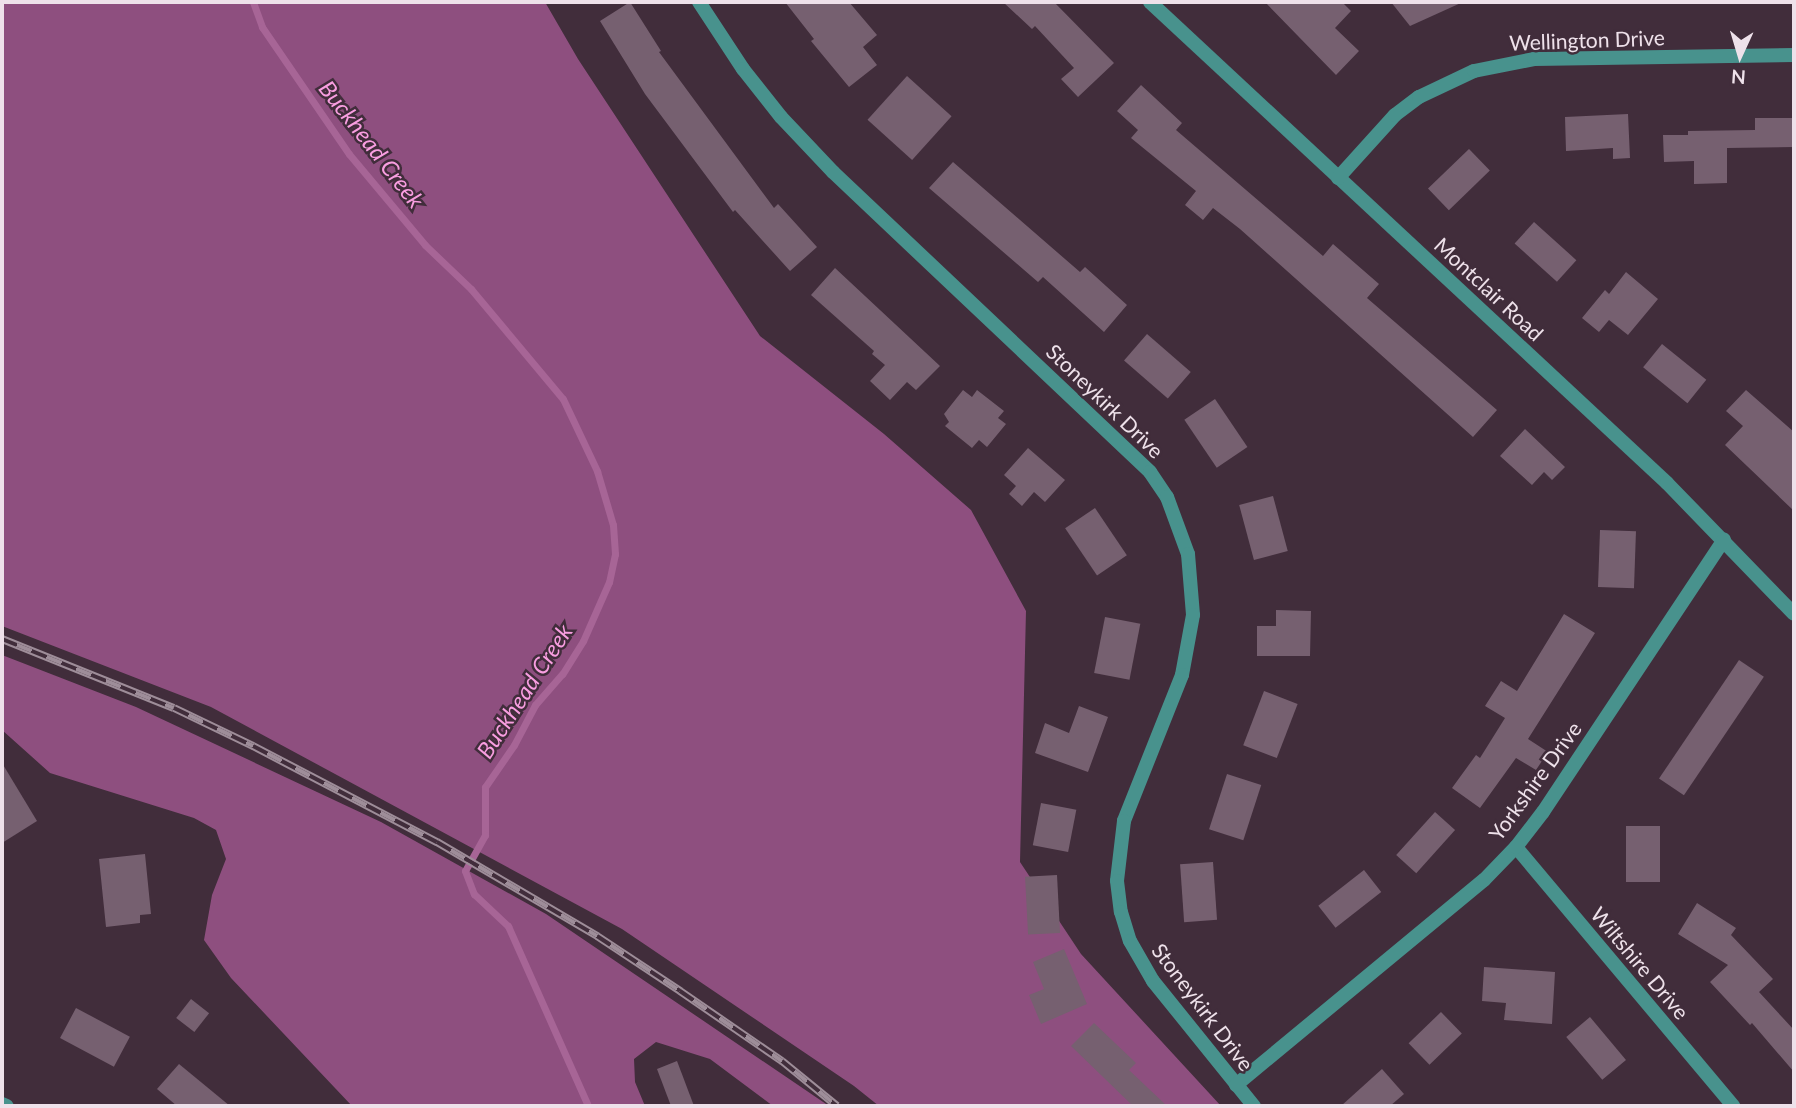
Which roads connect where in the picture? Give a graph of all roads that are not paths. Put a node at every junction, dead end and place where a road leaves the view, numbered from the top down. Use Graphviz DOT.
graph roads {
  1 [pos="699,2"];
  2 [pos="1150,2"];
  3 [pos="1794,55"];
  4 [pos="1338,178"];
  5 [pos="1724,540"];
  6 [pos="1794,614"];
  7 [pos="1516,847"];
  8 [pos="1236,1085"];
  9 [pos="1254,1106"];
  10 [pos="1733,1106"];
  1 -- 8 [label="street, Stoneykirk Drive"];
  2 -- 4 [label="street, Montclair Road"];
  3 -- 4 [label="street, Wellington Drive"];
  4 -- 5 [label="street, Montclair Road"];
  5 -- 6 [label="street, Montclair Road"];
  5 -- 7 [label="street, Yorkshire Drive"];
  7 -- 8 [label="street, Yorkshire Drive"];
  7 -- 10 [label="street, Wiltshire Drive"];
  8 -- 9 [label="street, Stoneykirk Drive"];
}
